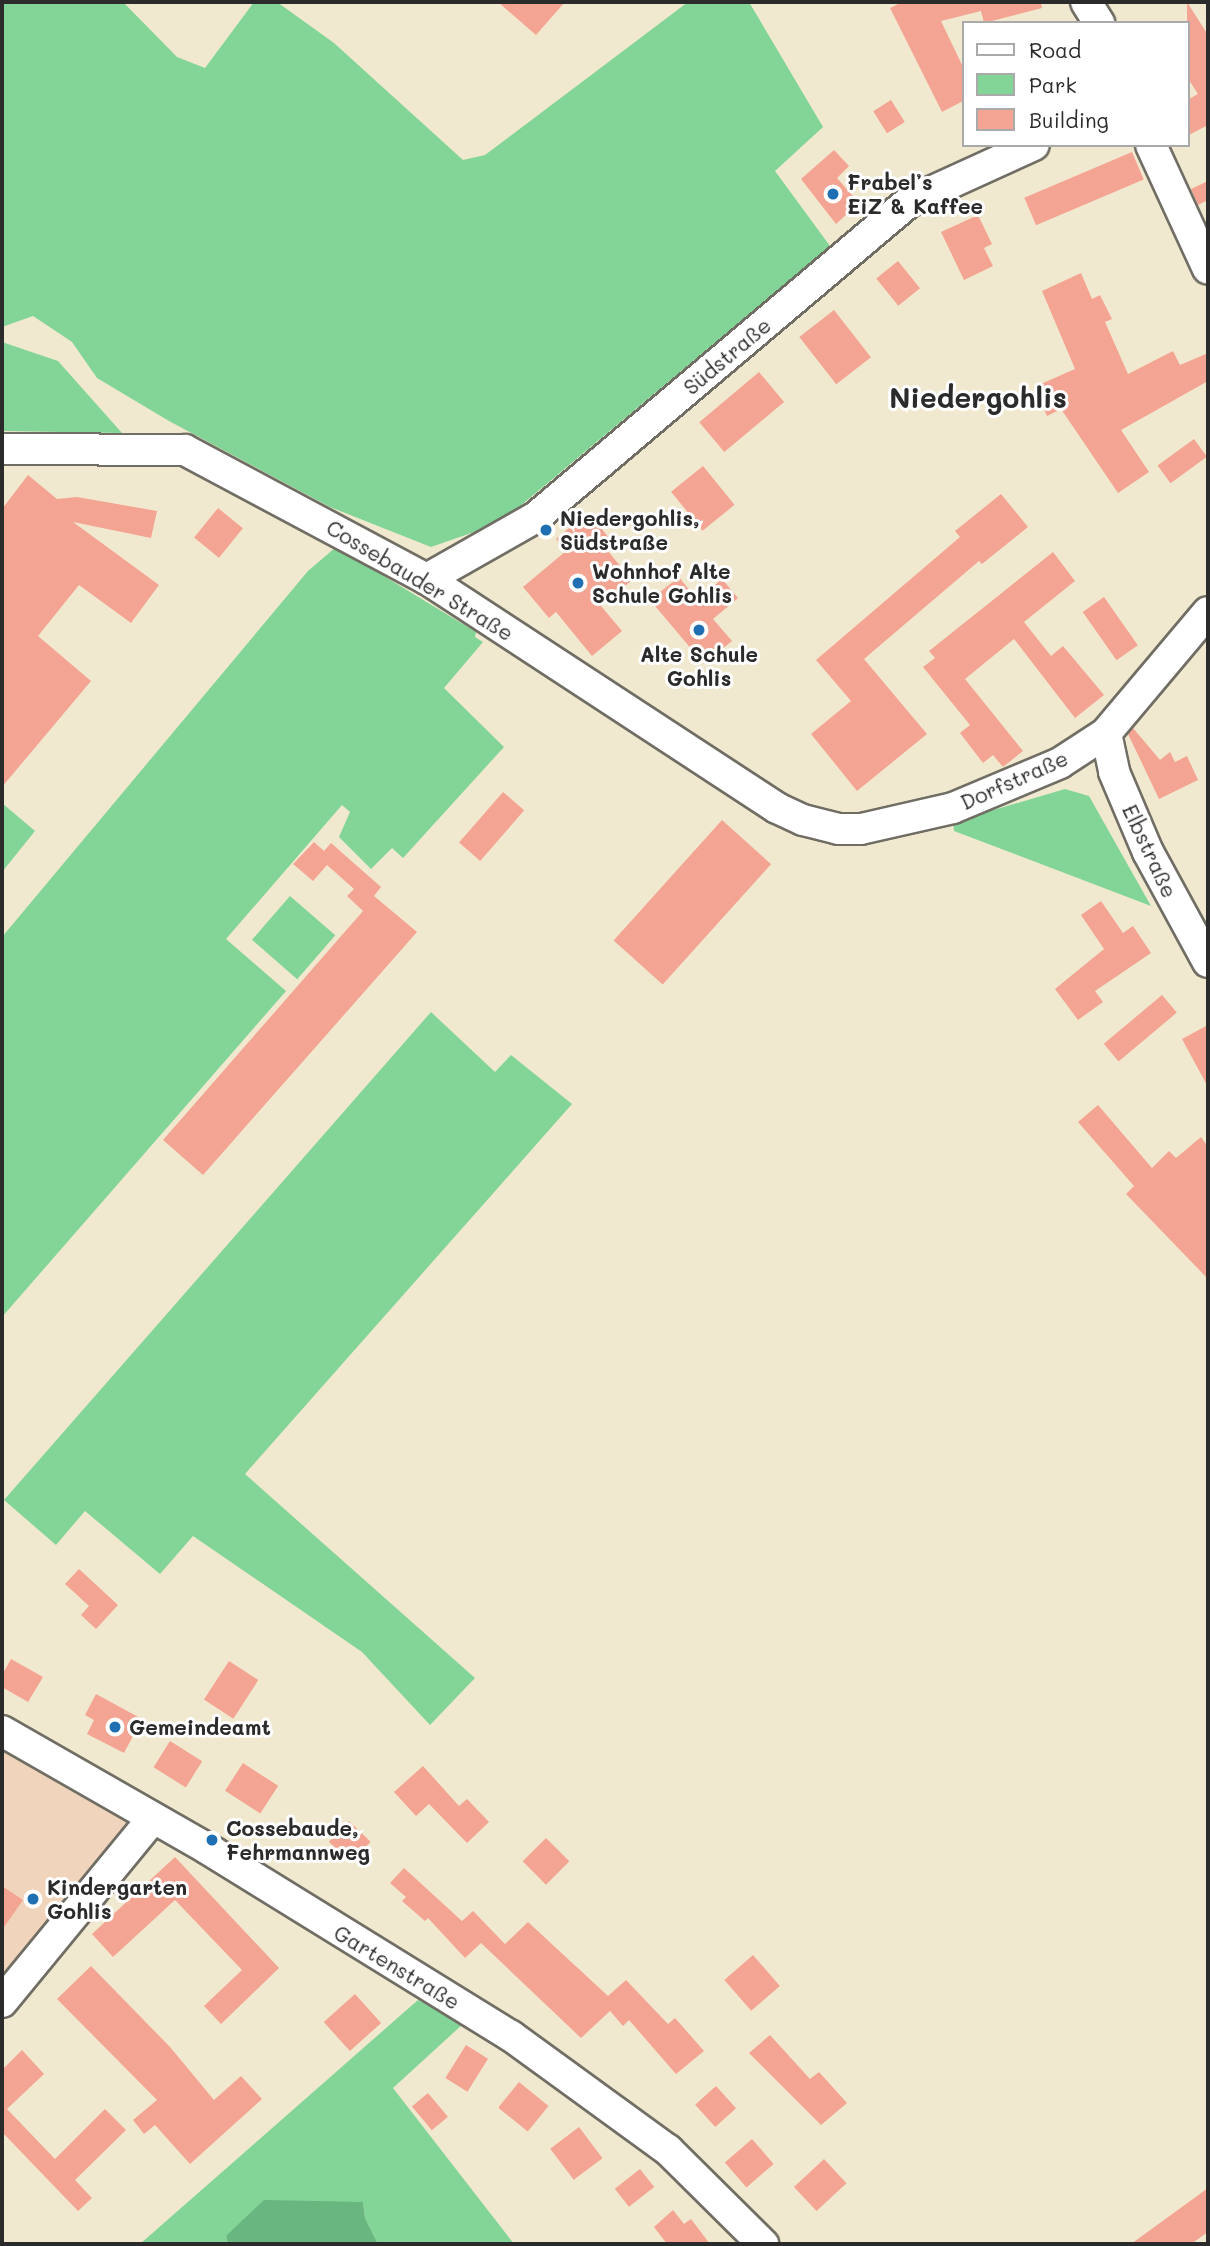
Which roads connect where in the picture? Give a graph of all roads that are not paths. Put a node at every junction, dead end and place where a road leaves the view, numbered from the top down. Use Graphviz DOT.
graph roads {
  1 [pos="1086,2"];
  2 [pos="1098,21"];
  3 [pos="1030,147"];
  4 [pos="1152,147"];
  5 [pos="1208,269"];
  6 [pos="2,449"];
  7 [pos="426,579"];
  8 [pos="1208,612"];
  9 [pos="1106,733"];
  10 [pos="803,820"];
  11 [pos="1208,962"];
  12 [pos="2,1731"];
  13 [pos="153,1818"];
  14 [pos="2,2002"];
  15 [pos="763,2244"];
  1 -- 2 [label="street"];
  3 -- 7 [label="street, Südstraße"];
  4 -- 5 [label="street"];
  6 -- 7 [label="street, Cossebauder Straße"];
  7 -- 10 [label="street, Cossebauder Straße"];
  8 -- 9 [label="street, Dorfstraße"];
  9 -- 10 [label="street, Dorfstraße"];
  9 -- 11 [label="street, Elbstraße"];
  12 -- 13 [label="street, Gartenstraße"];
  13 -- 14 [label="street"];
  13 -- 15 [label="street, Gartenstraße"];
}
